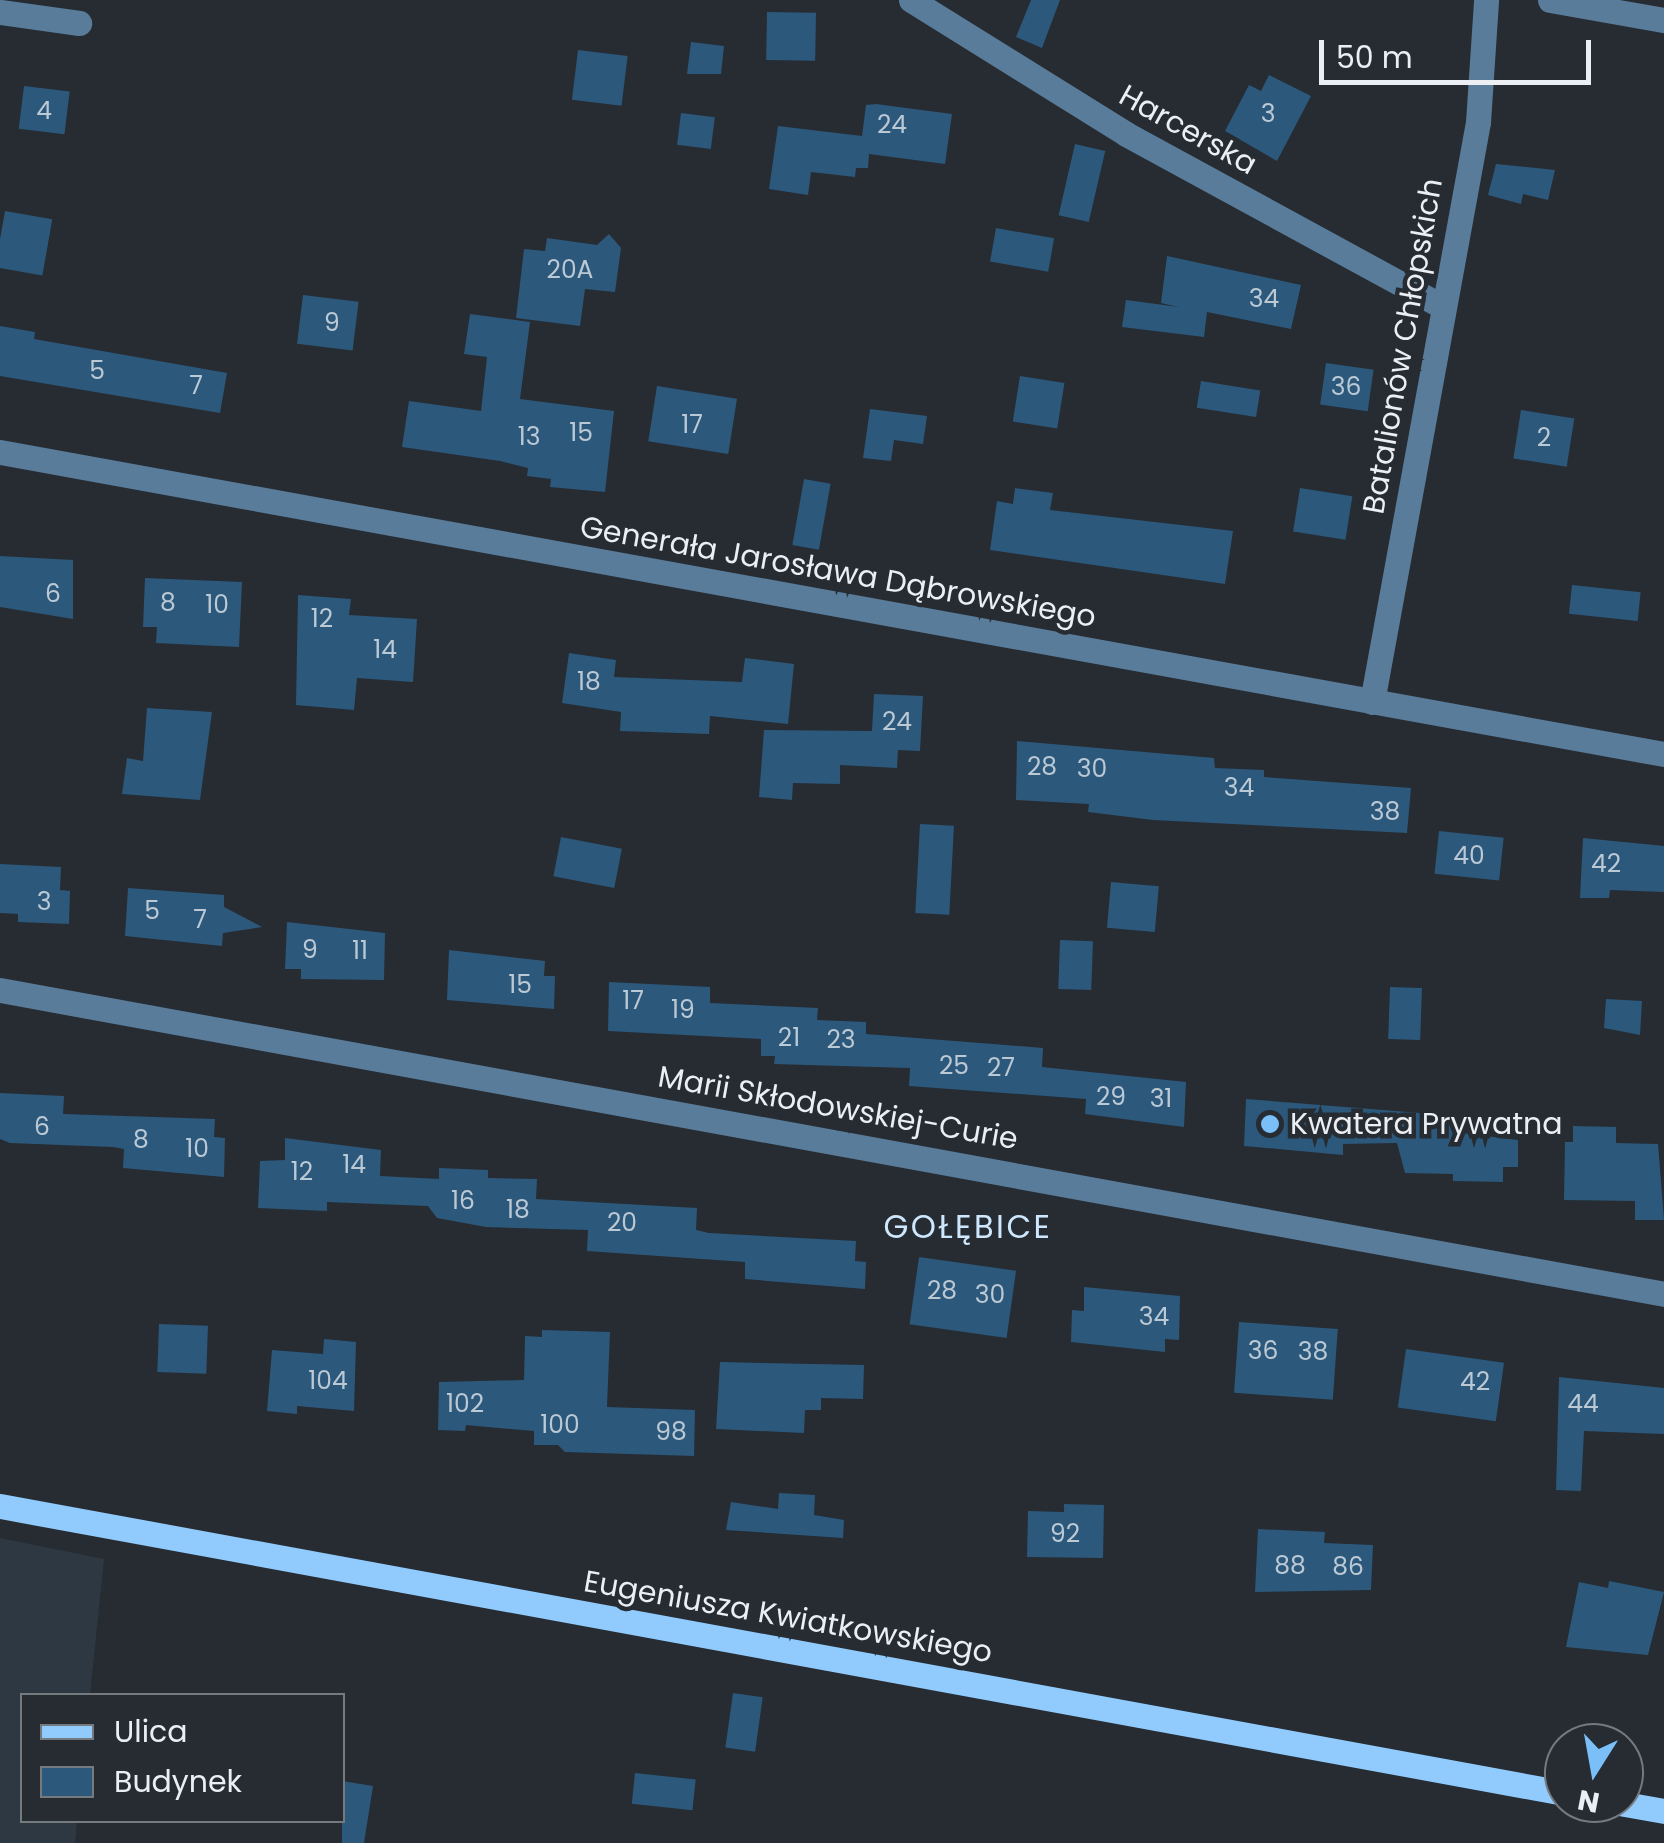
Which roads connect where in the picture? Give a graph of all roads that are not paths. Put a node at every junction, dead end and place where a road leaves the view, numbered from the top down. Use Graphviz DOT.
graph roads {
  1 [pos="911,0"];
  2 [pos="1486,0"];
  3 [pos="1550,0"];
  4 [pos="0,12"];
  5 [pos="1664,20"];
  6 [pos="79,23"];
  7 [pos="1440,306"];
  8 [pos="0,452"];
  9 [pos="1372,702"];
  10 [pos="1664,754"];
  11 [pos="0,990"];
  12 [pos="1664,1294"];
  13 [pos="0,1506"];
  14 [pos="1544,1789"];
  1 -- 7 [label="street, Harcerska"];
  2 -- 7 [label="street, Batalionów Chłopskich"];
  3 -- 5 [label="street"];
  4 -- 6 [label="street"];
  7 -- 9 [label="street, Batalionów Chłopskich"];
  8 -- 9 [label="street, Generała Jarosława Dąbrowskiego"];
  9 -- 10 [label="street, Generała Jarosława Dąbrowskiego"];
  11 -- 12 [label="street, Marii Skłodowskiej-Curie"];
  13 -- 14 [label="main road, Eugeniusza Kwiatkowskiego"];
}
